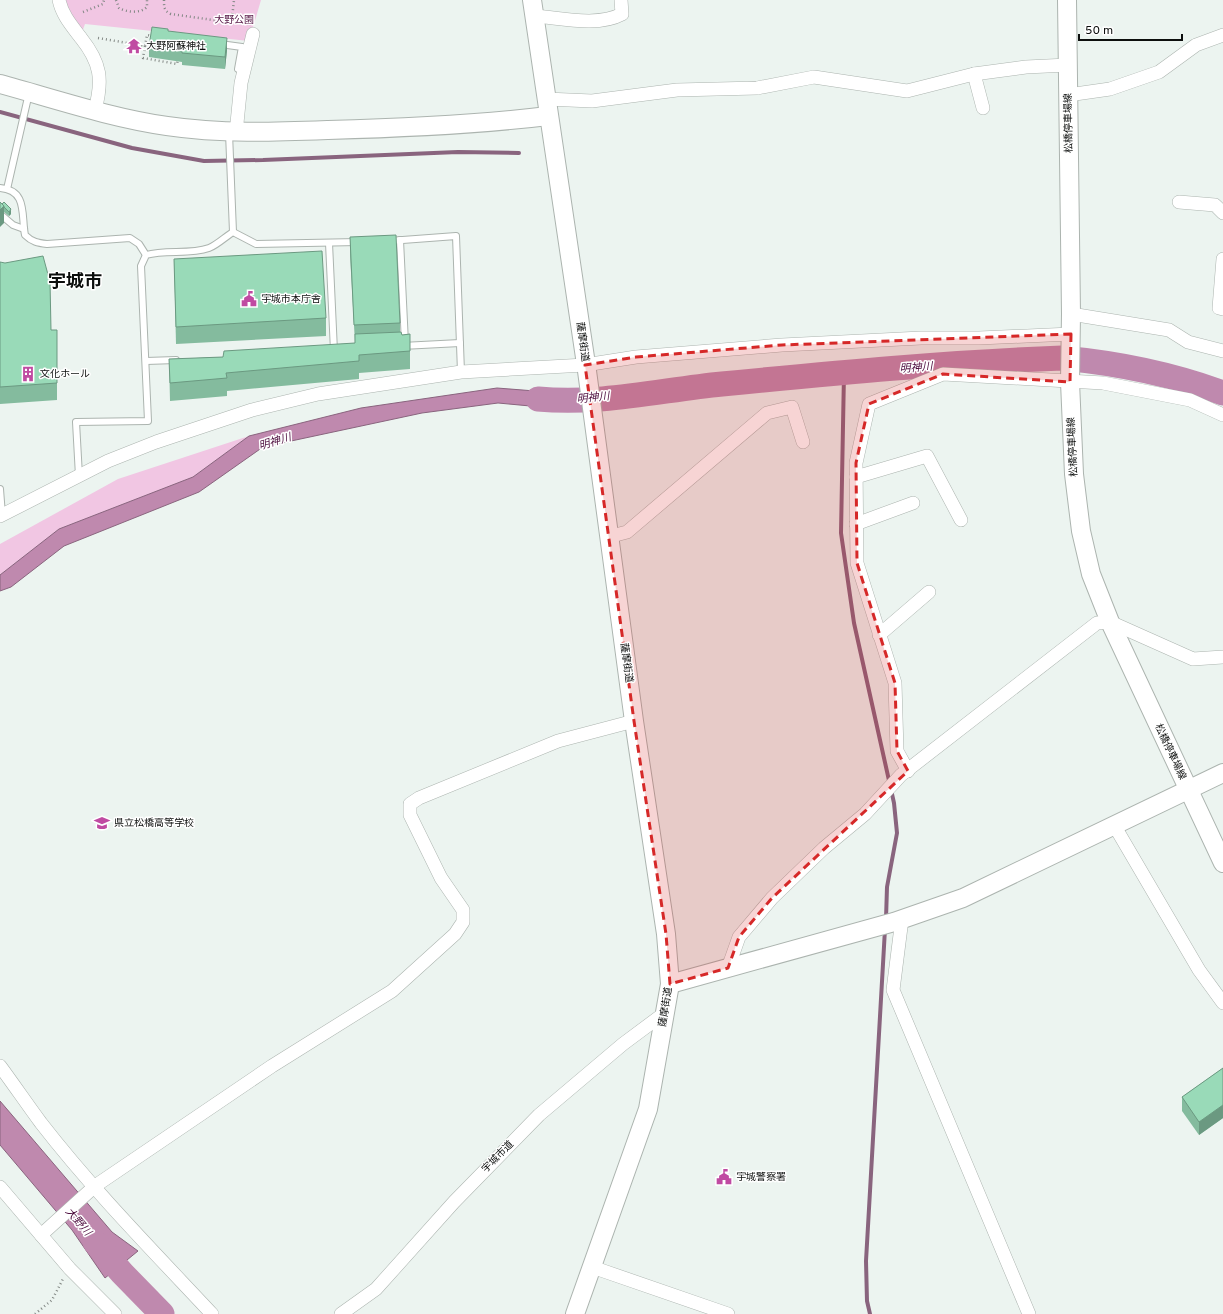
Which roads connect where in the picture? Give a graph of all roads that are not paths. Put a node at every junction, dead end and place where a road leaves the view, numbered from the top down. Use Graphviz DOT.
graph roads {
  1 [pos="59,0"];
  2 [pos="621,0"];
  3 [pos="1067,0"];
  4 [pos="534,8"];
  5 [pos="253,34"];
  6 [pos="1223,35"];
  7 [pos="214,43"];
  8 [pos="1068,65"];
  9 [pos="244,71"];
  10 [pos="974,74"];
  11 [pos="0,84"];
  12 [pos="1068,95"];
  13 [pos="28,100"];
  14 [pos="547,108"];
  15 [pos="983,108"];
  16 [pos="95,110"];
  17 [pos="231,138"];
  18 [pos="0,188"];
  19 [pos="7,189"];
  20 [pos="1179,202"];
  21 [pos="1223,213"];
  22 [pos="0,214"];
  23 [pos="24,229"];
  24 [pos="233,232"];
  25 [pos="400,240"];
  26 [pos="380,241"];
  27 [pos="329,242"];
  28 [pos="367,242"];
  29 [pos="146,255"];
  30 [pos="1223,259"];
  31 [pos="1223,309"];
  32 [pos="1071,314"];
  33 [pos="1070,340"];
  34 [pos="460,343"];
  35 [pos="398,346"];
  36 [pos="405,346"];
  37 [pos="342,347"];
  38 [pos="334,348"];
  39 [pos="1223,352"];
  40 [pos="326,354"];
  41 [pos="185,360"];
  42 [pos="146,362"];
  43 [pos="586,368"];
  44 [pos="461,372"];
  45 [pos="1070,378"];
  46 [pos="1223,415"];
  47 [pos="803,442"];
  48 [pos="79,476"];
  49 [pos="856,477"];
  50 [pos="0,489"];
  51 [pos="913,503"];
  52 [pos="1,515"];
  53 [pos="961,520"];
  54 [pos="856,524"];
  55 [pos="608,537"];
  56 [pos="929,592"];
  57 [pos="1110,622"];
  58 [pos="879,635"];
  59 [pos="1223,657"];
  60 [pos="634,721"];
  61 [pos="904,773"];
  62 [pos="1223,773"];
  63 [pos="1187,790"];
  64 [pos="1114,825"];
  65 [pos="1223,863"];
  66 [pos="898,921"];
  67 [pos="728,968"];
  68 [pos="670,984"];
  69 [pos="1223,1003"];
  70 [pos="666,1012"];
  71 [pos="0,1066"];
  72 [pos="0,1187"];
  73 [pos="92,1188"];
  74 [pos="41,1235"];
  75 [pos="592,1267"];
  76 [pos="115,1314"];
  77 [pos="212,1314"];
  78 [pos="342,1314"];
  79 [pos="575,1314"];
  80 [pos="728,1314"];
  81 [pos="1028,1314"];
  1 -- 16 [label="street"];
  2 -- 4 [label="street"];
  3 -- 8 [label="street, 松橋停車場線"];
  4 -- 14 [label="street, 薩摩街道"];
  5 -- 9 [label="street"];
  6 -- 12 [label="street"];
  7 -- 9 [label="lane"];
  8 -- 10 [label="street"];
  8 -- 12 [label="street, 松橋停車場線"];
  9 -- 17 [label="street"];
  10 -- 14 [label="street"];
  10 -- 15 [label="street"];
  11 -- 13 [label="street"];
  12 -- 32 [label="street, 松橋停車場線"];
  13 -- 16 [label="street"];
  13 -- 19 [label="lane"];
  14 -- 17 [label="street"];
  14 -- 43 [label="street, 薩摩街道"];
  16 -- 17 [label="street"];
  17 -- 24 [label="lane"];
  18 -- 19 [label="lane"];
  19 -- 23 [label="lane"];
  20 -- 21 [label="street"];
  22 -- 23 [label="lane"];
  23 -- 29 [label="lane"];
  24 -- 27 [label="lane"];
  24 -- 29 [label="lane"];
  25 -- 26 [label="lane"];
  25 -- 34 [label="lane"];
  25 -- 36 [label="lane"];
  27 -- 28 [label="lane"];
  27 -- 38 [label="lane"];
  29 -- 42 [label="lane"];
  30 -- 31 [label="street"];
  32 -- 33 [label="street, 松橋停車場線"];
  32 -- 39 [label="street"];
  33 -- 43 [label="street"];
  33 -- 45 [label="street, 松橋停車場線"];
  34 -- 36 [label="lane"];
  34 -- 44 [label="lane"];
  35 -- 36 [label="lane"];
  37 -- 38 [label="lane"];
  38 -- 40 [label="lane"];
  41 -- 42 [label="lane"];
  42 -- 48 [label="lane"];
  43 -- 44 [label="street"];
  43 -- 55 [label="street, 薩摩街道"];
  44 -- 48 [label="street"];
  45 -- 46 [label="street"];
  45 -- 49 [label="street"];
  45 -- 57 [label="street, 松橋停車場線"];
  47 -- 55 [label="street"];
  48 -- 52 [label="street"];
  49 -- 53 [label="street"];
  49 -- 54 [label="street"];
  50 -- 52 [label="lane"];
  51 -- 54 [label="street"];
  54 -- 58 [label="street"];
  55 -- 60 [label="street, 薩摩街道"];
  56 -- 58 [label="street"];
  57 -- 59 [label="street"];
  57 -- 61 [label="street"];
  57 -- 63 [label="street, 松橋停車場線"];
  58 -- 61 [label="street"];
  60 -- 68 [label="street, 薩摩街道"];
  60 -- 73 [label="street"];
  61 -- 67 [label="street"];
  62 -- 63 [label="street"];
  63 -- 64 [label="street"];
  63 -- 65 [label="street, 松橋停車場線"];
  64 -- 66 [label="street"];
  64 -- 69 [label="street"];
  66 -- 67 [label="street"];
  66 -- 81 [label="street"];
  67 -- 68 [label="street"];
  68 -- 70 [label="street, 薩摩街道"];
  70 -- 75 [label="street, 薩摩街道"];
  70 -- 78 [label="street, 宇城市道"];
  71 -- 73 [label="street"];
  72 -- 74 [label="street"];
  73 -- 74 [label="street"];
  73 -- 77 [label="street"];
  74 -- 76 [label="street"];
  75 -- 79 [label="street, 薩摩街道"];
  75 -- 80 [label="street"];
}
